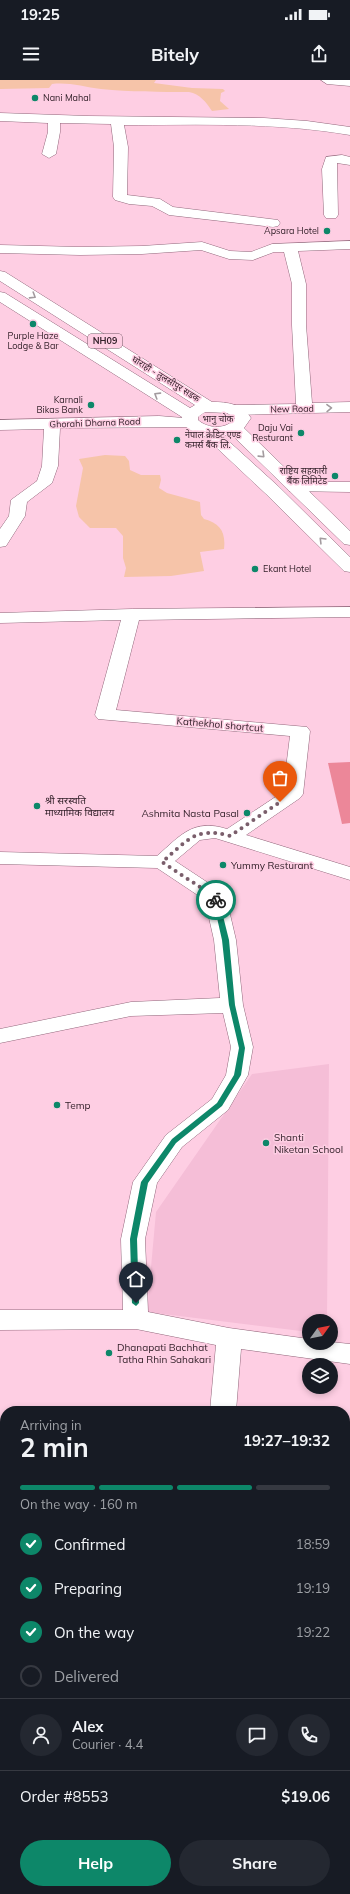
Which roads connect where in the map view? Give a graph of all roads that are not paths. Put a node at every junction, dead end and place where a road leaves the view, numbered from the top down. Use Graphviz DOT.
graph roads {
  1 [pos="327,80"];
  2 [pos="350,82"];
  3 [pos="0,118"];
  4 [pos="54,120"];
  5 [pos="117,121"];
  6 [pos="350,131"];
  7 [pos="49,154"];
  8 [pos="350,161"];
  9 [pos="330,215"];
  10 [pos="273,224"];
  11 [pos="350,245"];
  12 [pos="294,246"];
  13 [pos="0,250"];
  14 [pos="0,276"];
  15 [pos="0,296"];
  16 [pos="209,407"];
  17 [pos="350,407"];
  18 [pos="304,408"];
  19 [pos="190,418"];
  20 [pos="236,420"];
  21 [pos="350,421"];
  22 [pos="52,424"];
  23 [pos="0,425"];
  24 [pos="208,431"];
  25 [pos="295,487"];
  26 [pos="350,487"];
  27 [pos="350,540"];
  28 [pos="0,542"];
  29 [pos="350,567"];
  30 [pos="350,612"];
  31 [pos="132,614"];
  32 [pos="0,618"];
  33 [pos="230,836"];
  34 [pos="0,858"];
  35 [pos="162,862"];
  36 [pos="350,874"];
  37 [pos="232,1005"];
  38 [pos="0,1036"];
  39 [pos="136,1319"];
  40 [pos="0,1320"];
  41 [pos="229,1338"];
  42 [pos="350,1354"];
  43 [pos="223,1406"];
  1 -- 2 [label="street"];
  3 -- 4 [label="street"];
  4 -- 5 [label="street"];
  4 -- 7 [label="street"];
  5 -- 6 [label="street"];
  5 -- 10 [label="street"];
  8 -- 9 [label="street"];
  11 -- 12 [label="street"];
  12 -- 13 [label="street"];
  12 -- 18 [label="street"];
  14 -- 16 [label="street, घोराही - तुलसीपुर सडक / NH09, one-way"];
  19 -- 15 [label="street, घोराही - तुलसीपुर सडक / NH09, one-way"];
  16 -- 19 [label="street, NH09"];
  16 -- 20 [label="street, NH09"];
  18 -- 17 [label="street, New Road, one-way"];
  18 -- 20 [label="street, New Road"];
  19 -- 22 [label="street, Ghorahi Dharna Road"];
  19 -- 24 [label="street, NH09"];
  20 -- 21 [label="street, New Road"];
  20 -- 24 [label="street"];
  20 -- 25 [label="street, one-way"];
  22 -- 23 [label="street, Ghorahi Dharna Road"];
  22 -- 28 [label="street"];
  29 -- 24 [label="street, NH09, one-way"];
  25 -- 26 [label="street"];
  25 -- 27 [label="street"];
  30 -- 31 [label="street"];
  31 -- 32 [label="street"];
  31 -- 33 [label="street, Kathekhol shortcut"];
  33 -- 35 [label="street"];
  33 -- 36 [label="street"];
  34 -- 35 [label="street"];
  35 -- 37 [label="street"];
  37 -- 38 [label="street"];
  37 -- 39 [label="street"];
  39 -- 40 [label="street"];
  39 -- 41 [label="street"];
  41 -- 42 [label="street"];
  41 -- 43 [label="street"];
}
